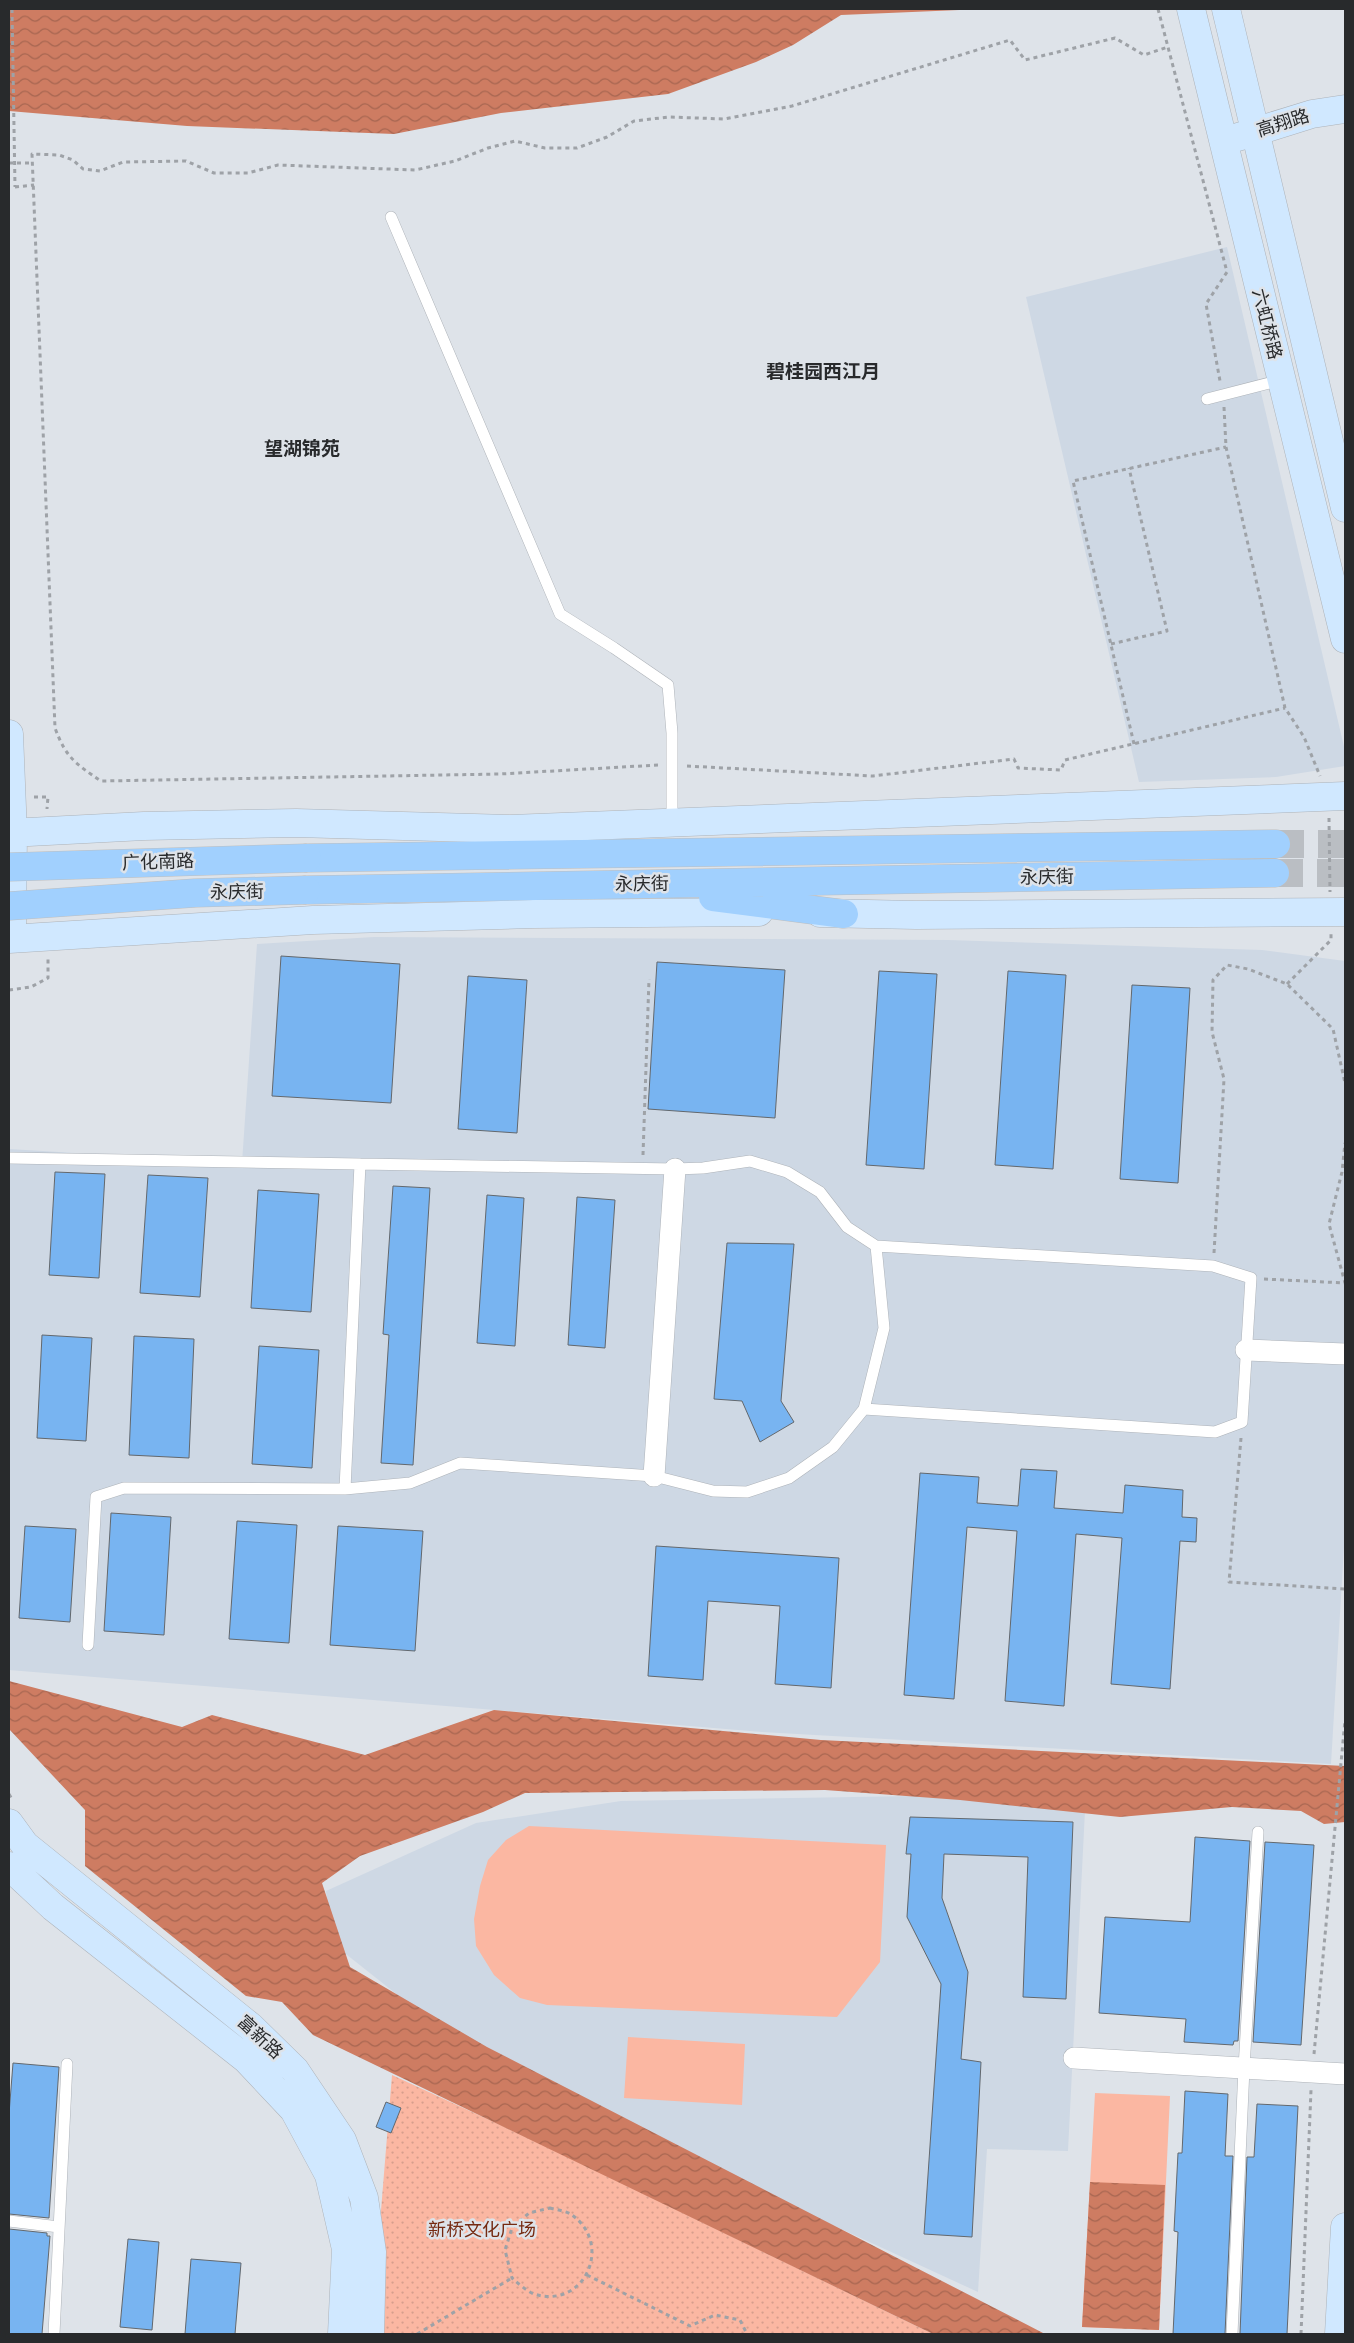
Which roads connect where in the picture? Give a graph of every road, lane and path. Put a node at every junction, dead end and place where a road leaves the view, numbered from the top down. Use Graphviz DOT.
graph roads {
  1 [pos="12,9"];
  2 [pos="1158,9"];
  3 [pos="1191,9"];
  4 [pos="1226,9"];
  5 [pos="1168,48"];
  6 [pos="1345,109"];
  7 [pos="1254,132"];
  8 [pos="1222,142"];
  9 [pos="9,163"];
  10 [pos="32,163"];
  11 [pos="34,184"];
  12 [pos="391,217"];
  13 [pos="1281,380"];
  14 [pos="1223,394"];
  15 [pos="1207,398"];
  16 [pos="1226,447"];
  17 [pos="1129,468"];
  18 [pos="1345,508"];
  19 [pos="1345,639"];
  20 [pos="1111,644"];
  21 [pos="1285,708"];
  22 [pos="9,734"];
  23 [pos="1134,744"];
  24 [pos="672,764"];
  25 [pos="1337,797"];
  26 [pos="672,822"];
  27 [pos="11,833"];
  28 [pos="1276,844"];
  29 [pos="307,858"];
  30 [pos="9,867"];
  31 [pos="1275,873"];
  32 [pos="614,885"];
  33 [pos="9,906"];
  34 [pos="1338,912"];
  35 [pos="844,914"];
  36 [pos="10,943"];
  37 [pos="649,979"];
  38 [pos="1287,984"];
  39 [pos="1345,1083"];
  40 [pos="1345,1143"];
  41 [pos="9,1158"];
  42 [pos="360,1164"];
  43 [pos="642,1168"];
  44 [pos="675,1169"];
  45 [pos="876,1246"];
  46 [pos="1213,1266"];
  47 [pos="1251,1278"];
  48 [pos="1345,1283"];
  49 [pos="1246,1350"];
  50 [pos="1345,1354"];
  51 [pos="864,1408"];
  52 [pos="1242,1422"];
  53 [pos="654,1476"];
  54 [pos="345,1489"];
  55 [pos="1345,1589"];
  56 [pos="88,1645"];
  57 [pos="1345,1720"];
  58 [pos="9,1823"];
  59 [pos="1258,1832"];
  60 [pos="9,1866"];
  61 [pos="1074,2058"];
  62 [pos="67,2064"];
  63 [pos="1244,2068"];
  64 [pos="1312,2072"];
  65 [pos="1345,2074"];
  66 [pos="9,2221"];
  67 [pos="60,2227"];
  68 [pos="1345,2227"];
  69 [pos="587,2275"];
  70 [pos="512,2278"];
  71 [pos="54,2334"];
  72 [pos="342,2334"];
  73 [pos="370,2334"];
  74 [pos="417,2334"];
  75 [pos="747,2334"];
  76 [pos="1232,2334"];
  77 [pos="1301,2334"];
  78 [pos="1339,2334"];
  1 -- 11 [label="path, bridge"];
  2 -- 5 [label="path"];
  3 -- 8 [label="main road, 六虹桥路"];
  4 -- 7 [label="main road, 六虹桥路"];
  5 -- 10 [label="path"];
  5 -- 14 [label="path"];
  6 -- 7 [label="main road, 高翔路"];
  7 -- 8 [label="main road, 高翔路"];
  7 -- 18 [label="main road, 六虹桥路"];
  8 -- 13 [label="main road, 六虹桥路"];
  9 -- 10 [label="path"];
  10 -- 11 [label="path"];
  11 -- 24 [label="path"];
  12 -- 24 [label="lane"];
  13 -- 14 [label="lane"];
  13 -- 19 [label="main road, 六虹桥路"];
  14 -- 15 [label="lane"];
  14 -- 16 [label="path"];
  16 -- 17 [label="path"];
  16 -- 21 [label="path"];
  17 -- 20 [label="path"];
  17 -- 20 [label="path"];
  20 -- 23 [label="path"];
  21 -- 23 [label="path"];
  21 -- 25 [label="path"];
  22 -- 27 [label="main road"];
  23 -- 24 [label="path"];
  24 -- 26 [label="lane"];
  25 -- 26 [label="main road"];
  25 -- 34 [label="path"];
  26 -- 27 [label="main road"];
  27 -- 36 [label="main road"];
  28 -- 29 [label="main road, 永庆街"];
  29 -- 30 [label="main road, 广化南路, bridge"];
  31 -- 32 [label="main road, 永庆街"];
  32 -- 33 [label="main road, 永庆街, bridge"];
  32 -- 35 [label="main road"];
  34 -- 35 [label="main road"];
  34 -- 38 [label="path"];
  35 -- 36 [label="main road"];
  37 -- 43 [label="path"];
  38 -- 39 [label="path"];
  38 -- 46 [label="path"];
  40 -- 48 [label="path"];
  41 -- 42 [label="lane"];
  42 -- 43 [label="lane"];
  42 -- 54 [label="lane"];
  43 -- 44 [label="lane"];
  44 -- 45 [label="lane"];
  44 -- 53 [label="street"];
  45 -- 46 [label="lane"];
  45 -- 51 [label="lane"];
  46 -- 47 [label="lane"];
  47 -- 48 [label="path"];
  47 -- 49 [label="lane"];
  49 -- 50 [label="street"];
  49 -- 52 [label="lane"];
  51 -- 52 [label="lane"];
  51 -- 53 [label="lane"];
  52 -- 55 [label="path"];
  53 -- 54 [label="lane"];
  54 -- 56 [label="lane"];
  57 -- 64 [label="path"];
  58 -- 73 [label="main road, 富新路"];
  59 -- 63 [label="lane"];
  60 -- 72 [label="main road, 富新路"];
  61 -- 63 [label="street"];
  62 -- 67 [label="lane"];
  63 -- 64 [label="street"];
  63 -- 76 [label="lane"];
  64 -- 65 [label="street"];
  64 -- 77 [label="path"];
  66 -- 67 [label="lane"];
  67 -- 71 [label="lane"];
  68 -- 78 [label="main road"];
  69 -- 70 [label="path"];
  69 -- 70 [label="path"];
  69 -- 75 [label="path"];
  70 -- 74 [label="path"];
}
